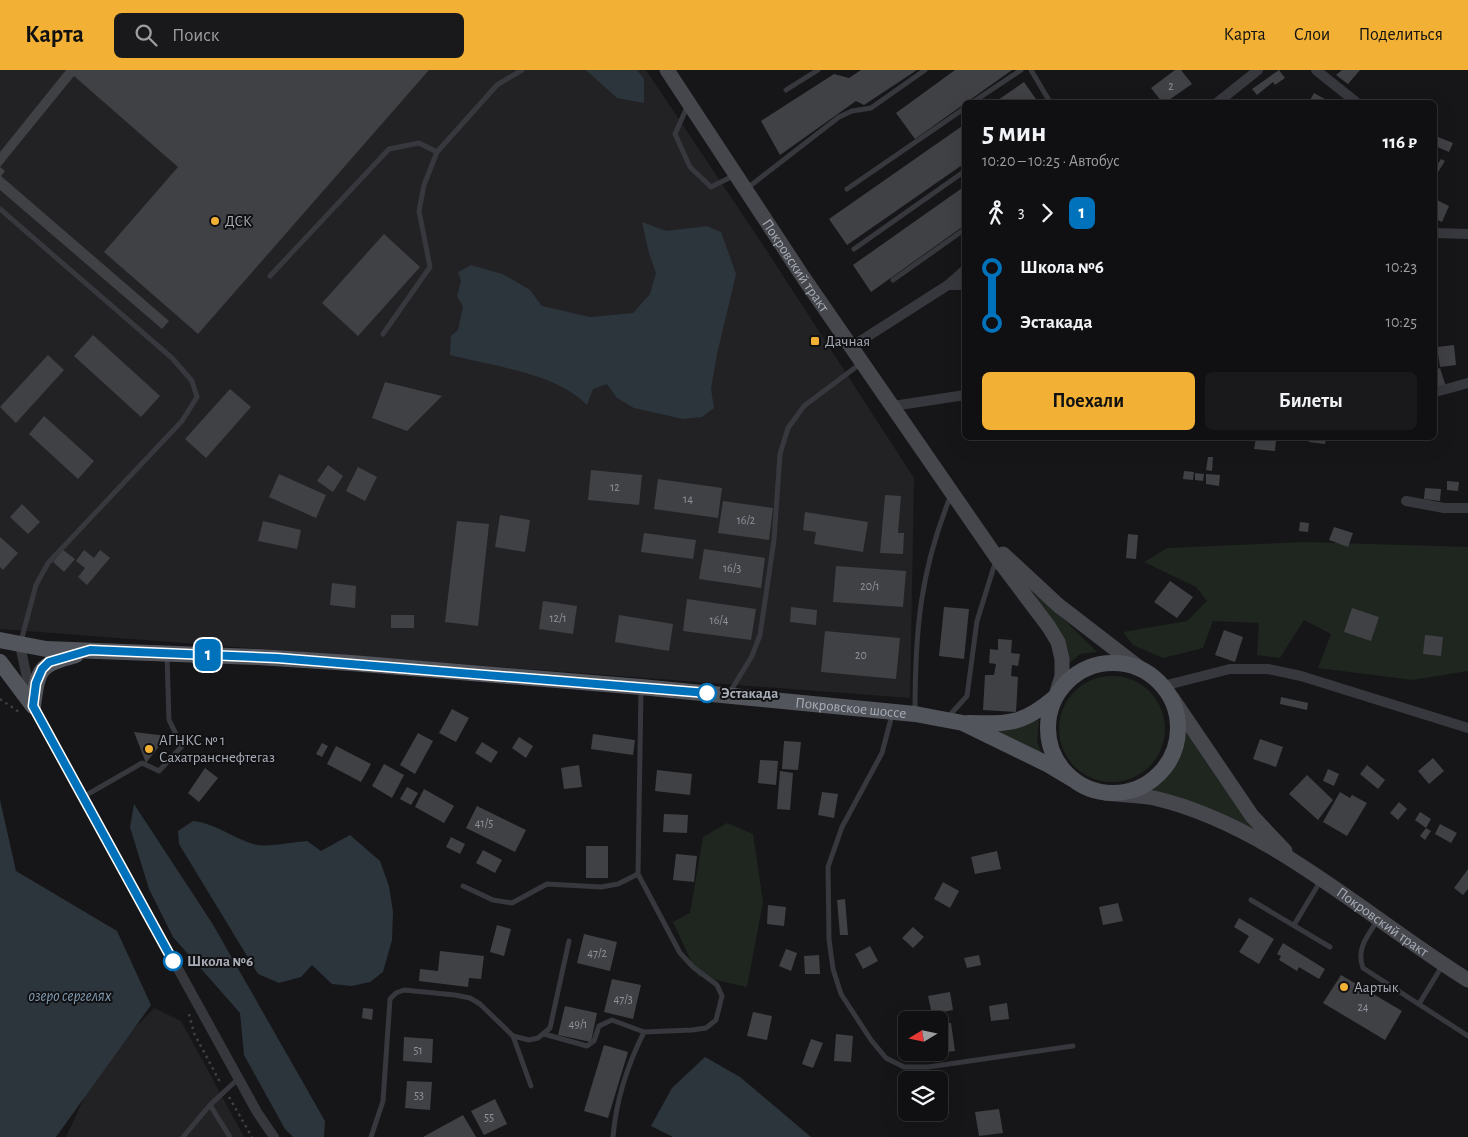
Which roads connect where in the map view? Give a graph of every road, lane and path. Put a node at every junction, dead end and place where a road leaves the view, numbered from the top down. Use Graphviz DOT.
graph roads {
  1 [pos="522,70"];
  2 [pos="667,70"];
  3 [pos="818,70"];
  4 [pos="925,70"];
  5 [pos="1021,70"];
  6 [pos="1031,70"];
  7 [pos="1258,70"];
  8 [pos="1316,70"];
  9 [pos="786,90"];
  10 [pos="976,100"];
  11 [pos="1049,100"];
  12 [pos="1220,100"];
  13 [pos="1354,100"];
  14 [pos="689,102"];
  15 [pos="962,110"];
  16 [pos="437,152"];
  17 [pos="962,173"];
  18 [pos="735,175"];
  19 [pos="847,188"];
  20 [pos="746,189"];
  21 [pos="0,209"];
  22 [pos="962,231"];
  23 [pos="1437,233"];
  24 [pos="1468,234"];
  25 [pos="854,249"];
  26 [pos="962,273"];
  27 [pos="270,276"];
  28 [pos="893,280"];
  29 [pos="962,285"];
  30 [pos="948,286"];
  31 [pos="383,334"];
  32 [pos="851,347"];
  33 [pos="863,363"];
  34 [pos="1468,383"];
  35 [pos="1437,391"];
  36 [pos="962,395"];
  37 [pos="893,406"];
  38 [pos="952,492"];
  39 [pos="1406,502"];
  40 [pos="1468,508"];
  41 [pos="980,532"];
  42 [pos="997,558"];
  43 [pos="0,640"];
  44 [pos="20,645"];
  45 [pos="90,650"];
  46 [pos="167,653"];
  47 [pos="0,662"];
  48 [pos="1141,669"];
  49 [pos="641,687"];
  50 [pos="1167,692"];
  51 [pos="728,695"];
  52 [pos="1055,695"];
  53 [pos="0,699"];
  54 [pos="29,711"];
  55 [pos="893,712"];
  56 [pos="915,714"];
  57 [pos="947,719"];
  58 [pos="963,723"];
  59 [pos="1468,728"];
  60 [pos="1072,779"];
  61 [pos="1105,794"];
  62 [pos="83,797"];
  63 [pos="1298,864"];
  64 [pos="638,874"];
  65 [pos="1321,879"];
  66 [pos="463,886"];
  67 [pos="1251,900"];
  68 [pos="1378,919"];
  69 [pos="1294,925"];
  70 [pos="569,941"];
  71 [pos="1330,947"];
  72 [pos="1443,964"];
  73 [pos="1468,980"];
  74 [pos="1418,1004"];
  75 [pos="188,1011"];
  76 [pos="644,1032"];
  77 [pos="544,1034"];
  78 [pos="513,1036"];
  79 [pos="1468,1036"];
  80 [pos="1073,1046"];
  81 [pos="239,1078"];
  82 [pos="531,1086"];
  83 [pos="225,1091"];
  84 [pos="210,1105"];
  85 [pos="183,1137"];
  86 [pos="230,1137"];
  87 [pos="252,1137"];
  88 [pos="274,1137"];
  89 [pos="371,1137"];
  90 [pos="613,1137"];
  1 -- 16 [label="lane"];
  2 -- 14 [label="main road, Покровский тракт"];
  3 -- 9 [label="lane"];
  4 -- 20 [label="lane"];
  5 -- 10 [label="lane"];
  6 -- 11 [label="lane"];
  7 -- 12 [label="street"];
  8 -- 13 [label="street"];
  14 -- 18 [label="main road, Покровский тракт"];
  14 -- 18 [label="lane"];
  15 -- 19 [label="lane"];
  16 -- 27 [label="lane"];
  16 -- 31 [label="lane"];
  17 -- 25 [label="lane"];
  18 -- 20 [label="main road, Покровский тракт"];
  20 -- 32 [label="main road, Покровский тракт"];
  21 -- 44 [label="lane"];
  22 -- 28 [label="lane"];
  23 -- 24 [label="street"];
  26 -- 30 [label="street"];
  29 -- 30 [label="street"];
  30 -- 32 [label="street"];
  32 -- 33 [label="main road, Покровский тракт"];
  33 -- 37 [label="main road, Покровский тракт"];
  33 -- 51 [label="lane"];
  34 -- 35 [label="street"];
  36 -- 37 [label="street"];
  37 -- 38 [label="main road, Покровский тракт"];
  38 -- 41 [label="main road, Покровский тракт"];
  38 -- 56 [label="lane"];
  39 -- 40 [label="street"];
  41 -- 42 [label="main road"];
  41 -- 48 [label="main road"];
  42 -- 52 [label="main road"];
  42 -- 57 [label="lane"];
  43 -- 44 [label="main road, Покровское шоссе"];
  44 -- 45 [label="main road, Покровское шоссе"];
  44 -- 54 [label="street"];
  45 -- 46 [label="main road, Покровское шоссе"];
  45 -- 54 [label="main road"];
  46 -- 49 [label="main road, Покровское шоссе"];
  46 -- 62 [label="lane"];
  47 -- 54 [label="main road"];
  48 -- 50 [label="main road"];
  48 -- 52 [label="main road"];
  49 -- 51 [label="main road, Покровское шоссе"];
  49 -- 64 [label="lane"];
  50 -- 59 [label="street"];
  50 -- 61 [label="main road"];
  50 -- 63 [label="main road"];
  51 -- 55 [label="main road, Покровское шоссе"];
  52 -- 58 [label="main road, Покровское шоссе"];
  52 -- 60 [label="main road"];
  53 -- 54 [label="path"];
  54 -- 62 [label="street"];
  55 -- 56 [label="main road, Покровское шоссе"];
  55 -- 80 [label="lane"];
  56 -- 57 [label="main road, Покровское шоссе"];
  57 -- 58 [label="main road, Покровское шоссе"];
  58 -- 60 [label="main road, Покровское шоссе"];
  60 -- 61 [label="main road"];
  61 -- 63 [label="main road"];
  62 -- 81 [label="street"];
  63 -- 65 [label="main road, Покровский тракт"];
  64 -- 66 [label="lane"];
  64 -- 76 [label="lane"];
  65 -- 68 [label="main road, Покровский тракт"];
  65 -- 69 [label="lane"];
  67 -- 69 [label="lane"];
  68 -- 72 [label="main road, Покровский тракт"];
  68 -- 74 [label="lane"];
  69 -- 71 [label="lane"];
  70 -- 77 [label="lane"];
  72 -- 73 [label="main road, Покровский тракт"];
  72 -- 74 [label="lane"];
  74 -- 79 [label="lane"];
  75 -- 83 [label="path"];
  76 -- 77 [label="lane"];
  76 -- 90 [label="lane"];
  77 -- 78 [label="lane"];
  78 -- 82 [label="lane"];
  78 -- 89 [label="lane"];
  81 -- 83 [label="lane"];
  81 -- 88 [label="street"];
  83 -- 84 [label="lane"];
  83 -- 87 [label="path"];
  84 -- 85 [label="lane"];
  84 -- 86 [label="lane"];
}
